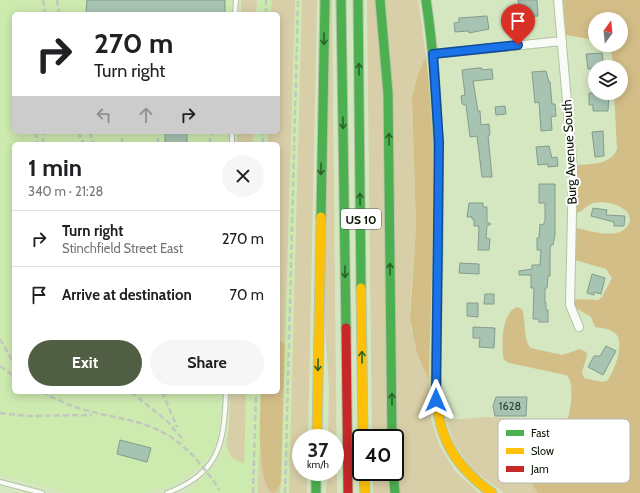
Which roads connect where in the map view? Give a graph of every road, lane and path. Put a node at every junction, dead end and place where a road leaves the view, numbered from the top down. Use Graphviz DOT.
graph roads {
  1 [pos="236,0"];
  2 [pos="325,0"];
  3 [pos="341,0"];
  4 [pos="358,0"];
  5 [pos="380,0"];
  6 [pos="426,0"];
  7 [pos="558,0"];
  8 [pos="235,12"];
  9 [pos="562,41"];
  10 [pos="433,54"];
  11 [pos="579,327"];
  12 [pos="226,394"];
  13 [pos="346,404"];
  14 [pos="317,429"];
  15 [pos="364,429"];
  16 [pos="392,429"];
  17 [pos="316,481"];
  18 [pos="364,481"];
  19 [pos="394,481"];
  20 [pos="0,482"];
  21 [pos="42,493"];
  22 [pos="167,493"];
  23 [pos="316,493"];
  24 [pos="342,493"];
  25 [pos="348,493"];
  26 [pos="365,493"];
  27 [pos="395,493"];
  28 [pos="492,493"];
  1 -- 8 [label="lane"];
  2 -- 14 [label="main road, one-way"];
  3 -- 13 [label="main road, US 10, one-way"];
  15 -- 4 [label="main road, US 10, one-way"];
  16 -- 5 [label="main road, one-way"];
  6 -- 10 [label="main road"];
  7 -- 9 [label="street, Burg Avenue South"];
  9 -- 10 [label="street"];
  9 -- 11 [label="street, Burg Avenue South"];
  10 -- 28 [label="main road"];
  12 -- 22 [label="lane"];
  13 -- 24 [label="main road"];
  13 -- 25 [label="main road, US 10"];
  17 -- 23 [label="main road"];
  18 -- 26 [label="main road"];
  19 -- 27 [label="main road"];
  20 -- 21 [label="lane"];
}
